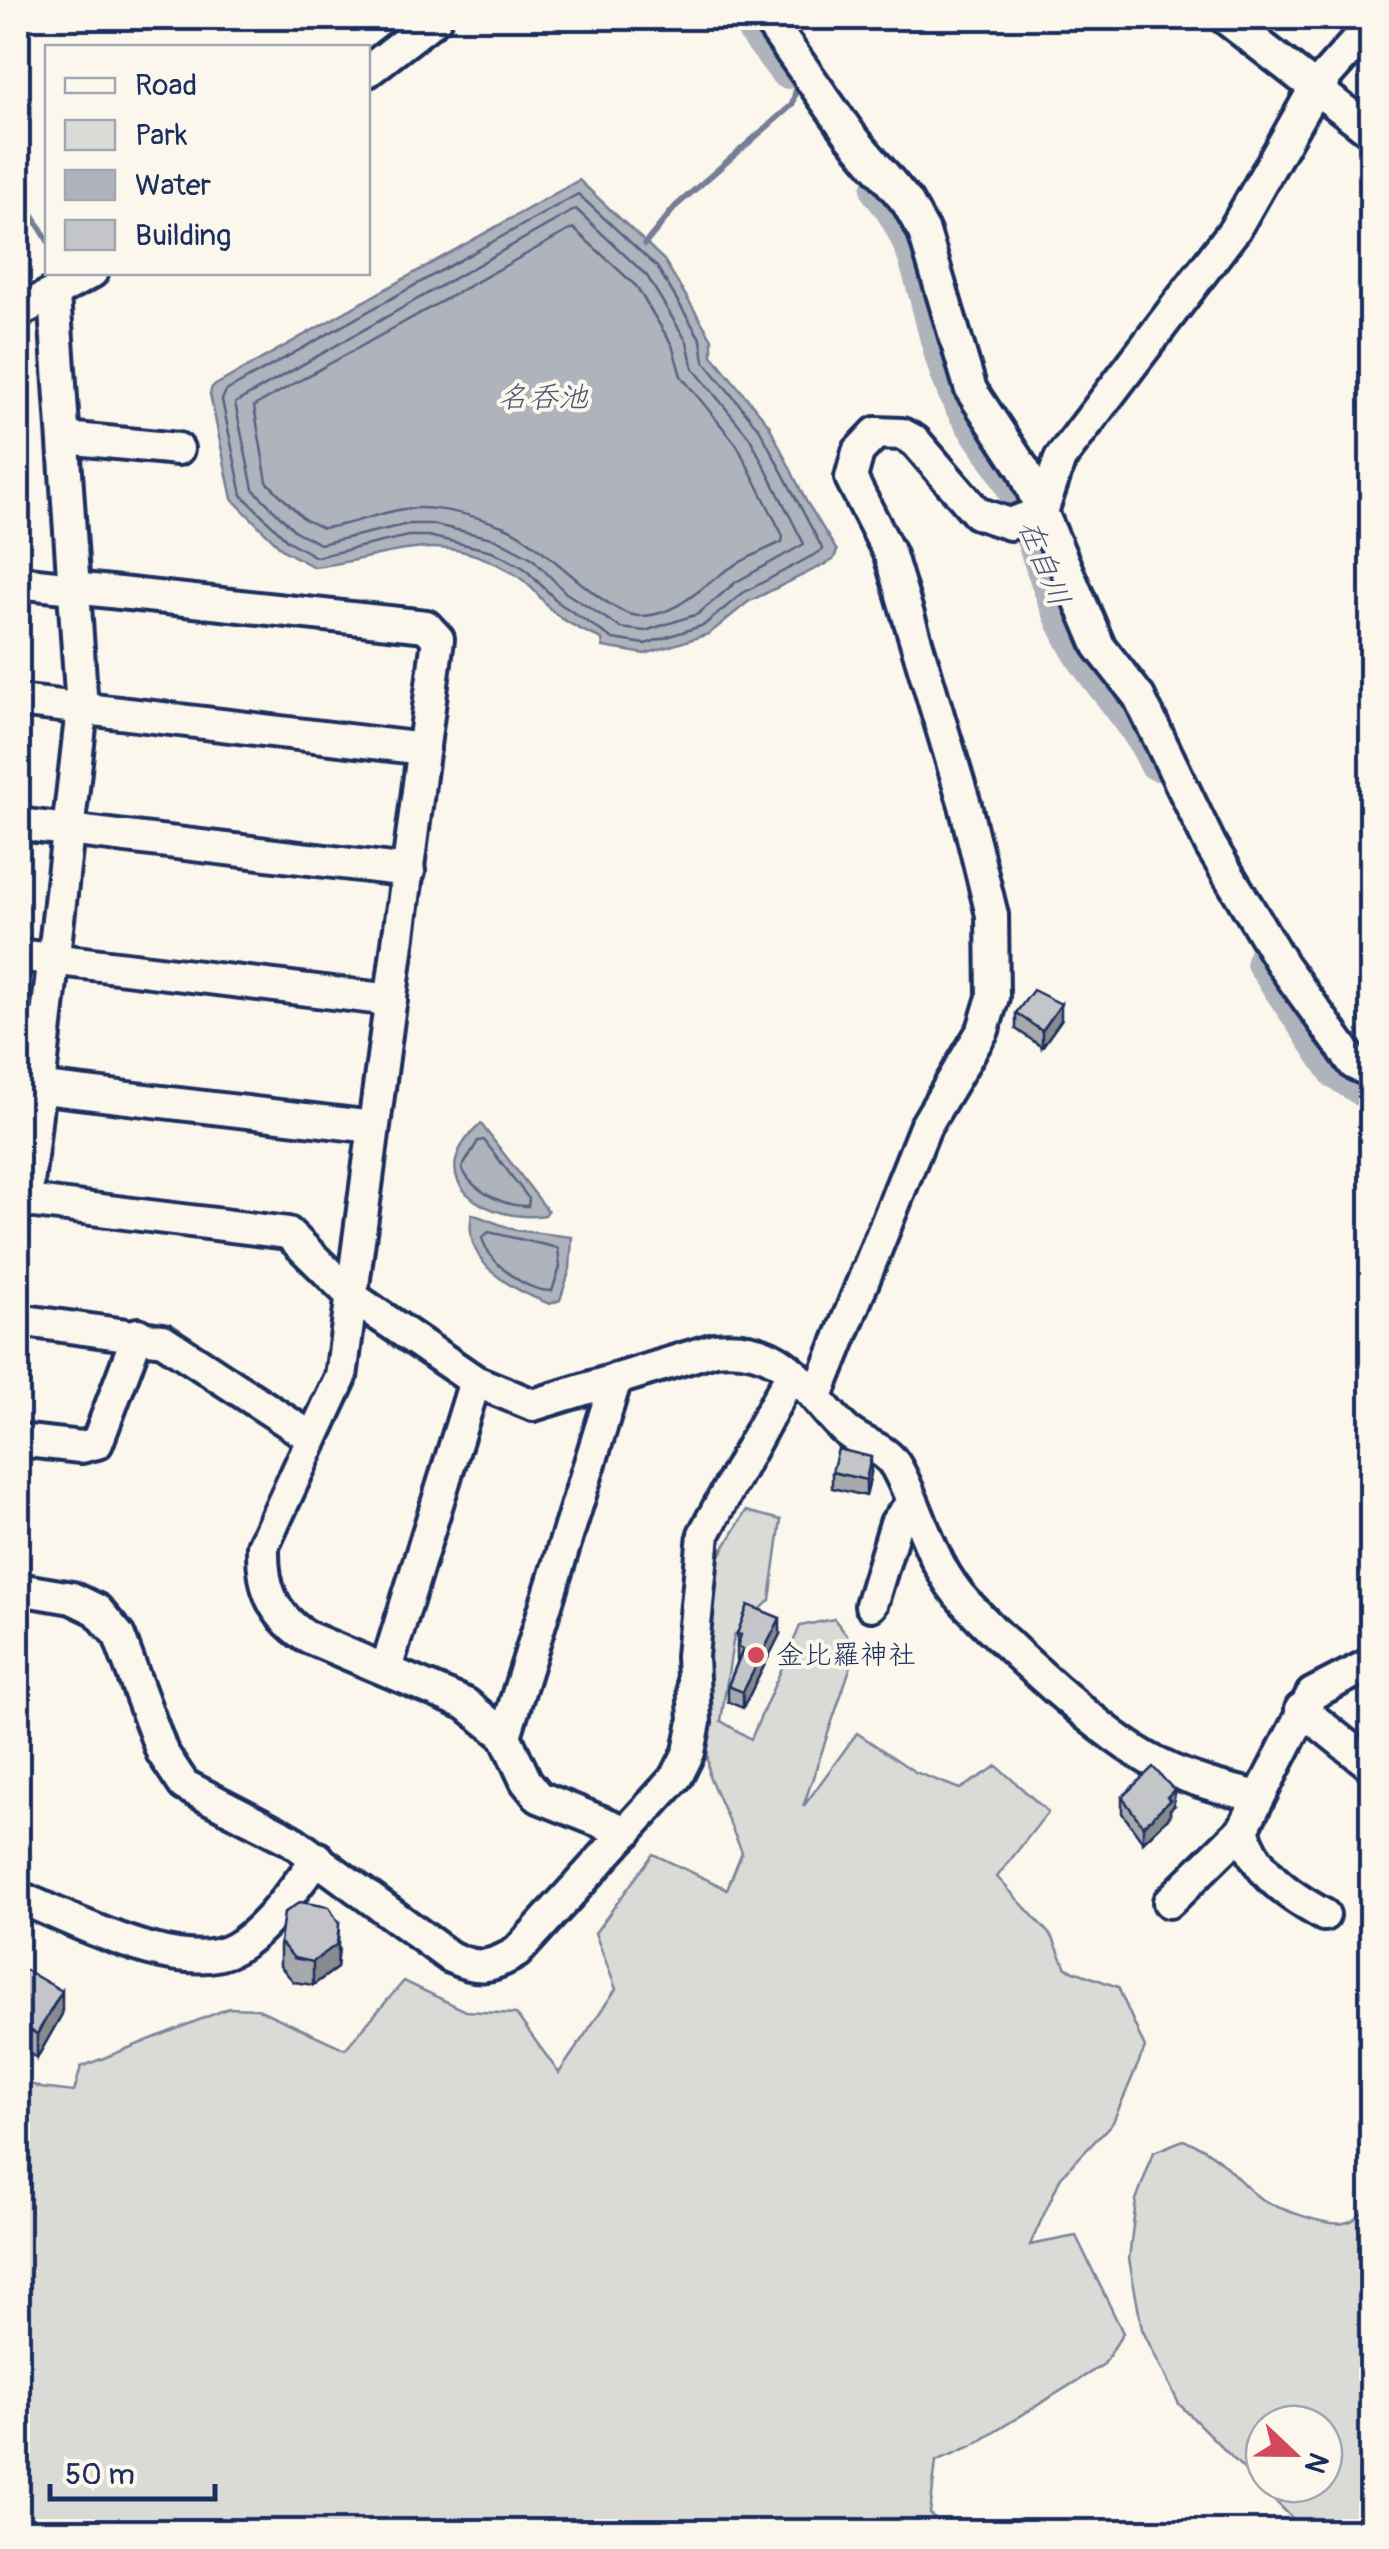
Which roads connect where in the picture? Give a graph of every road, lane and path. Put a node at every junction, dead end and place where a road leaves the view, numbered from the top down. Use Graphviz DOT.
graph roads {
  1 [pos="436,18"];
  2 [pos="767,18"];
  3 [pos="1225,18"];
  4 [pos="1372,24"];
  5 [pos="370,69"];
  6 [pos="1315,88"];
  7 [pos="1372,132"];
  8 [pos="87,275"];
  9 [pos="54,295"];
  10 [pos="18,312"];
  11 [pos="65,438"];
  12 [pos="178,450"];
  13 [pos="1042,512"];
  14 [pos="18,582"];
  15 [pos="76,588"];
  16 [pos="18,701"];
  17 [pos="82,709"];
  18 [pos="424,749"];
  19 [pos="18,824"];
  20 [pos="69,830"];
  21 [pos="408,871"];
  22 [pos="18,954"];
  23 [pos="54,959"];
  24 [pos="391,1000"];
  25 [pos="1372,1072"];
  26 [pos="28,1087"];
  27 [pos="373,1126"];
  28 [pos="22,1200"];
  29 [pos="354,1298"];
  30 [pos="18,1320"];
  31 [pos="138,1334"];
  32 [pos="792,1372"];
  33 [pos="616,1379"];
  34 [pos="475,1381"];
  35 [pos="817,1396"];
  36 [pos="312,1438"];
  37 [pos="18,1440"];
  38 [pos="912,1504"];
  39 [pos="18,1589"];
  40 [pos="871,1605"];
  41 [pos="1372,1663"];
  42 [pos="386,1669"];
  43 [pos="1301,1709"];
  44 [pos="505,1736"];
  45 [pos="1372,1766"];
  46 [pos="1259,1797"];
  47 [pos="1243,1829"];
  48 [pos="627,1832"];
  49 [pos="318,1858"];
  50 [pos="18,1898"];
  51 [pos="1169,1902"];
  52 [pos="1324,1915"];
  1 -- 5 [label="street"];
  2 -- 13 [label="street"];
  3 -- 6 [label="street"];
  4 -- 6 [label="street"];
  6 -- 7 [label="street"];
  6 -- 13 [label="street"];
  8 -- 9 [label="street"];
  9 -- 10 [label="street"];
  9 -- 11 [label="street"];
  11 -- 12 [label="street"];
  11 -- 15 [label="street"];
  13 -- 25 [label="street"];
  13 -- 35 [label="street"];
  14 -- 15 [label="street"];
  15 -- 17 [label="street"];
  15 -- 18 [label="street"];
  16 -- 17 [label="street"];
  17 -- 18 [label="street"];
  17 -- 20 [label="street"];
  18 -- 21 [label="street"];
  19 -- 20 [label="street"];
  20 -- 21 [label="street"];
  20 -- 23 [label="street"];
  21 -- 24 [label="street"];
  22 -- 23 [label="street"];
  23 -- 24 [label="street"];
  23 -- 26 [label="street"];
  24 -- 27 [label="street"];
  26 -- 27 [label="street"];
  26 -- 28 [label="street"];
  27 -- 29 [label="street"];
  28 -- 29 [label="street"];
  29 -- 34 [label="street"];
  29 -- 36 [label="street"];
  30 -- 31 [label="street"];
  31 -- 36 [label="street"];
  31 -- 37 [label="street"];
  32 -- 33 [label="street"];
  32 -- 35 [label="street"];
  32 -- 48 [label="street"];
  33 -- 34 [label="street"];
  33 -- 44 [label="street"];
  34 -- 42 [label="street"];
  35 -- 38 [label="street"];
  36 -- 42 [label="street"];
  38 -- 40 [label="street"];
  38 -- 46 [label="street"];
  39 -- 49 [label="street"];
  41 -- 43 [label="street"];
  42 -- 44 [label="street"];
  43 -- 45 [label="street"];
  43 -- 46 [label="street"];
  44 -- 48 [label="street"];
  46 -- 47 [label="street"];
  47 -- 51 [label="street"];
  47 -- 52 [label="street"];
  48 -- 49 [label="street"];
  49 -- 50 [label="street"];
}
